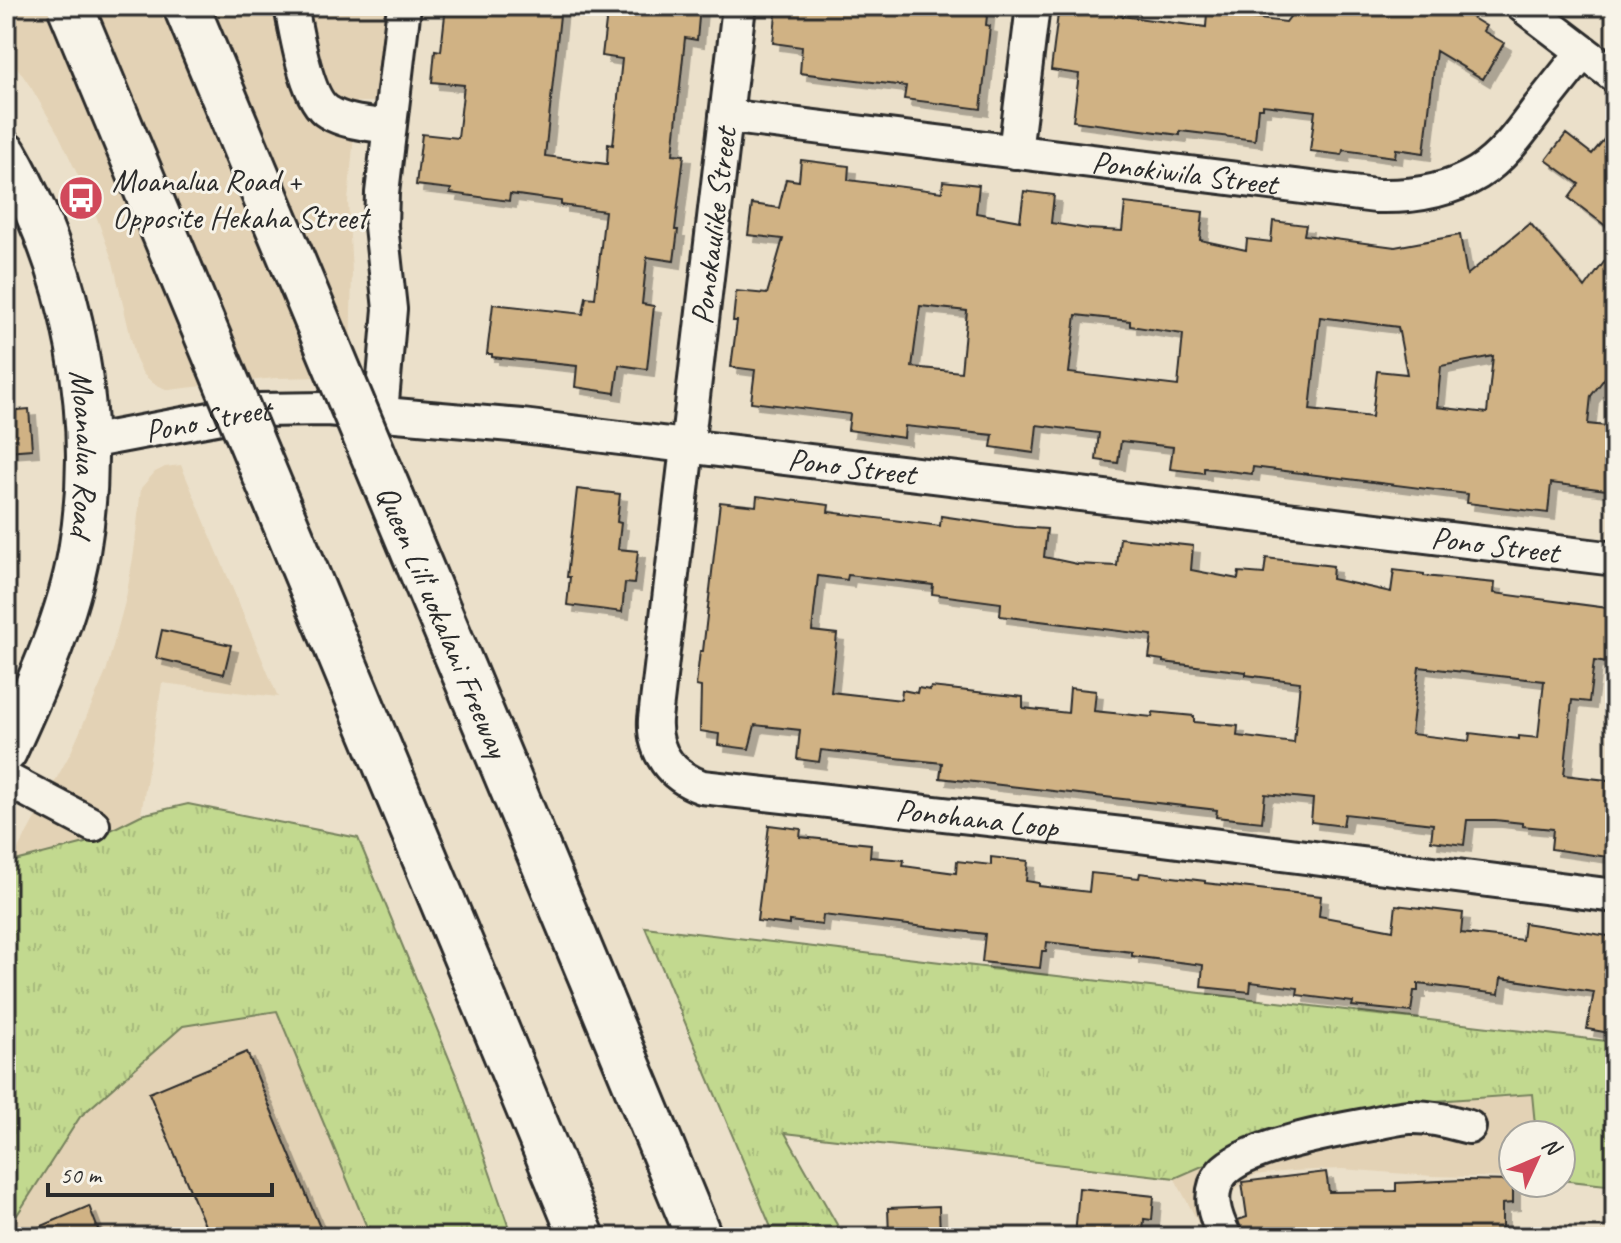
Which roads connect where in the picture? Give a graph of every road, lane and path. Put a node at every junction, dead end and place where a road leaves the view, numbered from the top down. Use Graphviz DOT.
graph roads {
  1 [pos="70,6"];
  2 [pos="186,6"];
  3 [pos="291,6"];
  4 [pos="404,6"];
  5 [pos="739,6"];
  6 [pos="1033,6"];
  7 [pos="1523,6"];
  8 [pos="1583,52"];
  9 [pos="1615,76"];
  10 [pos="726,116"];
  11 [pos="389,127"];
  12 [pos="1015,152"];
  13 [pos="6,153"];
  14 [pos="381,413"];
  15 [pos="88,442"];
  16 [pos="687,446"];
  17 [pos="1615,559"];
  18 [pos="6,752"];
  19 [pos="6,779"];
  20 [pos="93,825"];
  21 [pos="1615,896"];
  22 [pos="1469,1127"];
  23 [pos="582,1237"];
  24 [pos="699,1237"];
  25 [pos="1225,1237"];
  1 -- 23 [label="highway, bridge"];
  2 -- 24 [label="highway, Queen Liliʻuokalani Freeway, bridge"];
  3 -- 11 [label="street"];
  4 -- 11 [label="street"];
  5 -- 10 [label="street, Ponokaulike Street"];
  6 -- 12 [label="street"];
  7 -- 8 [label="street"];
  8 -- 9 [label="street"];
  8 -- 12 [label="street, Ponokiwila Street"];
  10 -- 12 [label="street, Ponokiwila Street"];
  10 -- 16 [label="street, Ponokaulike Street"];
  11 -- 14 [label="street"];
  13 -- 15 [label="main road, Moanalua Road"];
  14 -- 15 [label="street, Pono Street"];
  14 -- 16 [label="street, Pono Street"];
  15 -- 18 [label="main road, Moanalua Road"];
  16 -- 17 [label="street, Pono Street"];
  16 -- 21 [label="street, Ponohana Loop"];
  19 -- 20 [label="street"];
  22 -- 25 [label="street"];
}
